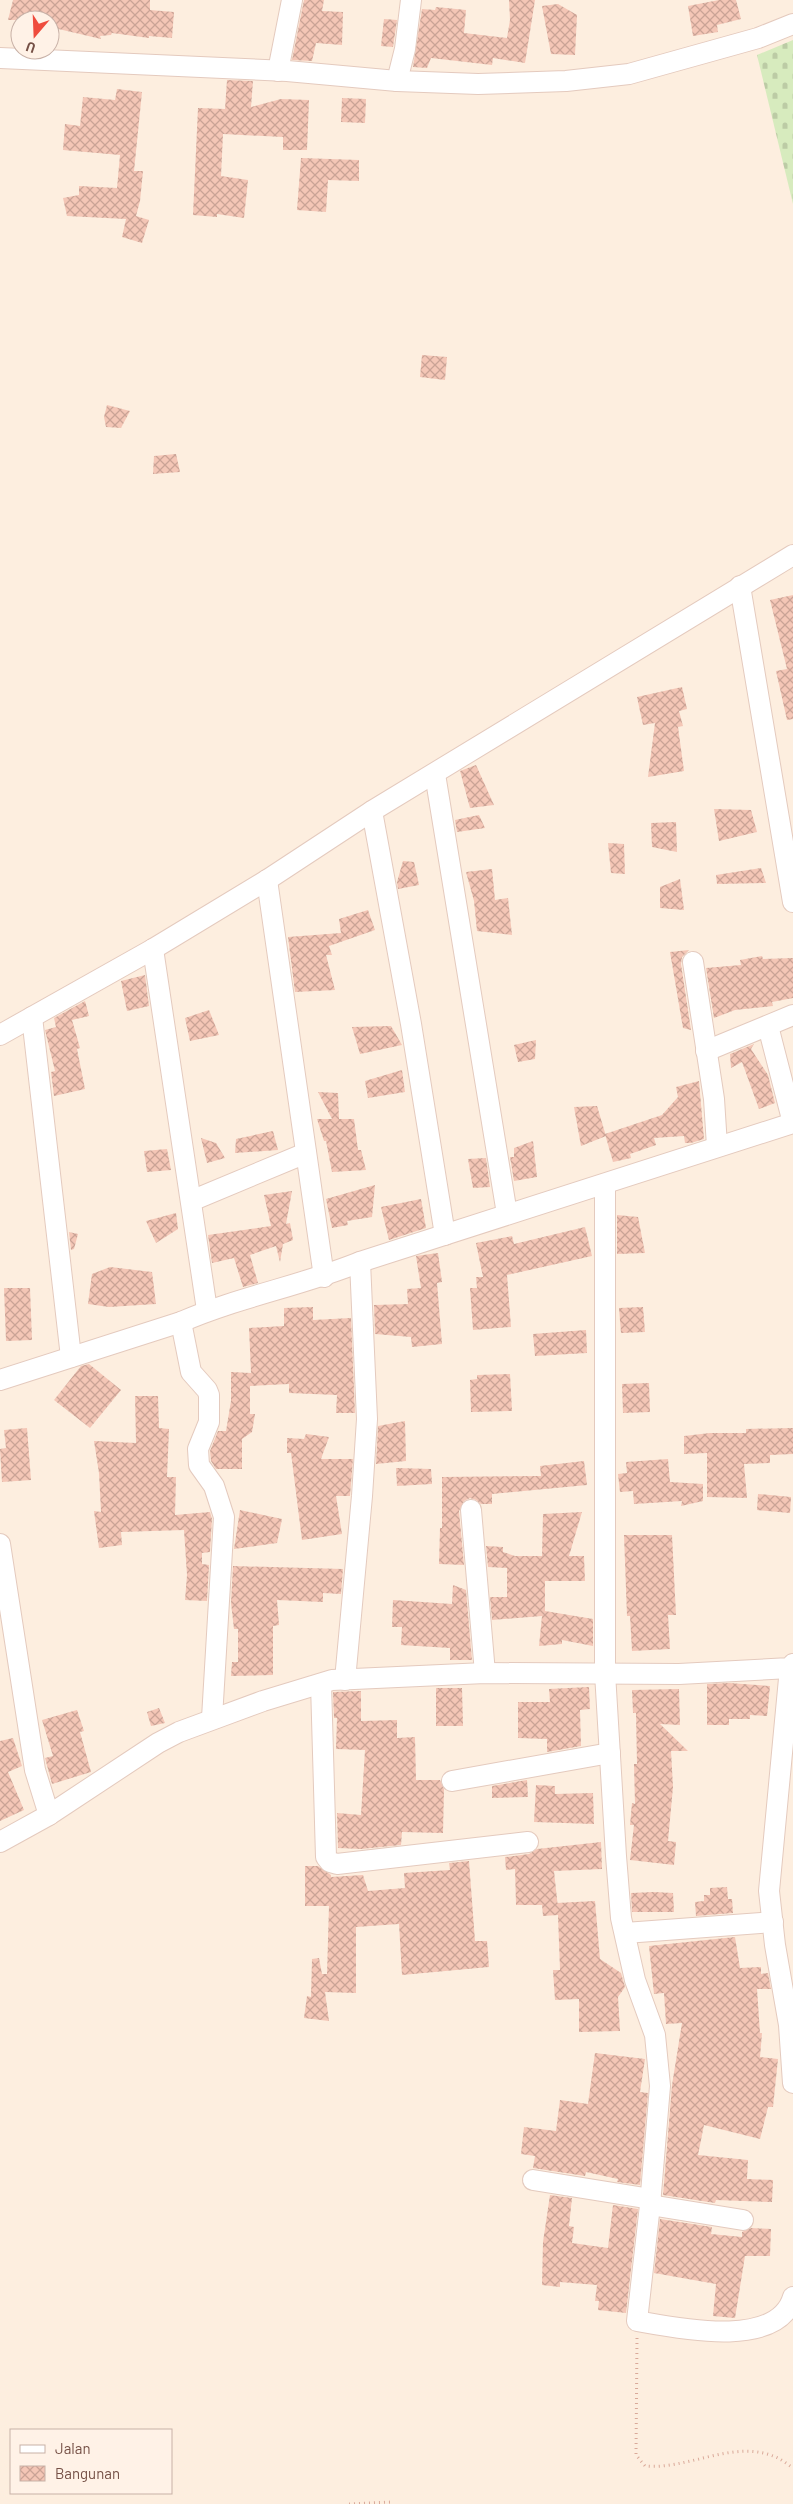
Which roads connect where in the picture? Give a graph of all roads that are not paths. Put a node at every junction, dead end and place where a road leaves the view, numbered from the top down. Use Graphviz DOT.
graph roads {
  1 [pos="292,0"];
  2 [pos="411,0"];
  3 [pos="793,24"];
  4 [pos="0,58"];
  5 [pos="278,71"];
  6 [pos="397,81"];
  7 [pos="793,555"];
  8 [pos="740,586"];
  9 [pos="435,774"];
  10 [pos="372,811"];
  11 [pos="267,880"];
  12 [pos="793,902"];
  13 [pos="153,949"];
  14 [pos="693,962"];
  15 [pos="793,1015"];
  16 [pos="32,1017"];
  17 [pos="768,1026"];
  18 [pos="0,1035"];
  19 [pos="706,1052"];
  20 [pos="793,1123"];
  21 [pos="717,1146"];
  22 [pos="306,1153"];
  23 [pos="605,1184"];
  24 [pos="191,1201"];
  25 [pos="507,1214"];
  26 [pos="445,1235"];
  27 [pos="360,1262"];
  28 [pos="324,1276"];
  29 [pos="207,1310"];
  30 [pos="181,1322"];
  31 [pos="71,1357"];
  32 [pos="0,1380"];
  33 [pos="471,1510"];
  34 [pos="0,1544"];
  35 [pos="791,1666"];
  36 [pos="485,1673"];
  37 [pos="605,1673"];
  38 [pos="345,1680"];
  39 [pos="321,1684"];
  40 [pos="212,1718"];
  41 [pos="610,1753"];
  42 [pos="452,1781"];
  43 [pos="50,1814"];
  44 [pos="0,1842"];
  45 [pos="528,1842"];
  46 [pos="772,1922"];
  47 [pos="625,1933"];
  48 [pos="793,2083"];
  49 [pos="533,2180"];
  50 [pos="650,2202"];
  51 [pos="743,2220"];
  52 [pos="793,2297"];
  1 -- 5 [label="street"];
  2 -- 6 [label="street"];
  3 -- 6 [label="street"];
  4 -- 5 [label="street"];
  5 -- 6 [label="street"];
  7 -- 8 [label="street"];
  8 -- 9 [label="street"];
  8 -- 12 [label="street"];
  9 -- 10 [label="street"];
  9 -- 25 [label="street"];
  10 -- 11 [label="street"];
  10 -- 26 [label="street"];
  11 -- 13 [label="street"];
  11 -- 22 [label="street"];
  13 -- 16 [label="street"];
  13 -- 24 [label="street"];
  14 -- 19 [label="street"];
  15 -- 17 [label="street"];
  16 -- 18 [label="street"];
  16 -- 31 [label="street"];
  17 -- 19 [label="street"];
  17 -- 20 [label="street"];
  19 -- 21 [label="street"];
  20 -- 21 [label="street"];
  21 -- 23 [label="street"];
  22 -- 24 [label="street"];
  22 -- 28 [label="street"];
  23 -- 25 [label="street"];
  23 -- 37 [label="street"];
  24 -- 29 [label="street"];
  25 -- 26 [label="street"];
  26 -- 27 [label="street"];
  27 -- 28 [label="street"];
  27 -- 38 [label="street"];
  28 -- 29 [label="street"];
  29 -- 30 [label="street"];
  30 -- 31 [label="street"];
  30 -- 40 [label="street"];
  31 -- 32 [label="street"];
  33 -- 36 [label="street"];
  34 -- 43 [label="street"];
  35 -- 37 [label="street"];
  35 -- 46 [label="street"];
  36 -- 37 [label="street"];
  36 -- 38 [label="street"];
  37 -- 41 [label="street"];
  38 -- 39 [label="street"];
  39 -- 40 [label="street"];
  39 -- 45 [label="street"];
  40 -- 43 [label="street"];
  41 -- 42 [label="street"];
  41 -- 47 [label="street"];
  43 -- 44 [label="street"];
  46 -- 47 [label="street"];
  46 -- 48 [label="street"];
  47 -- 50 [label="street"];
  49 -- 50 [label="street"];
  50 -- 51 [label="street"];
  50 -- 52 [label="street"];
}
